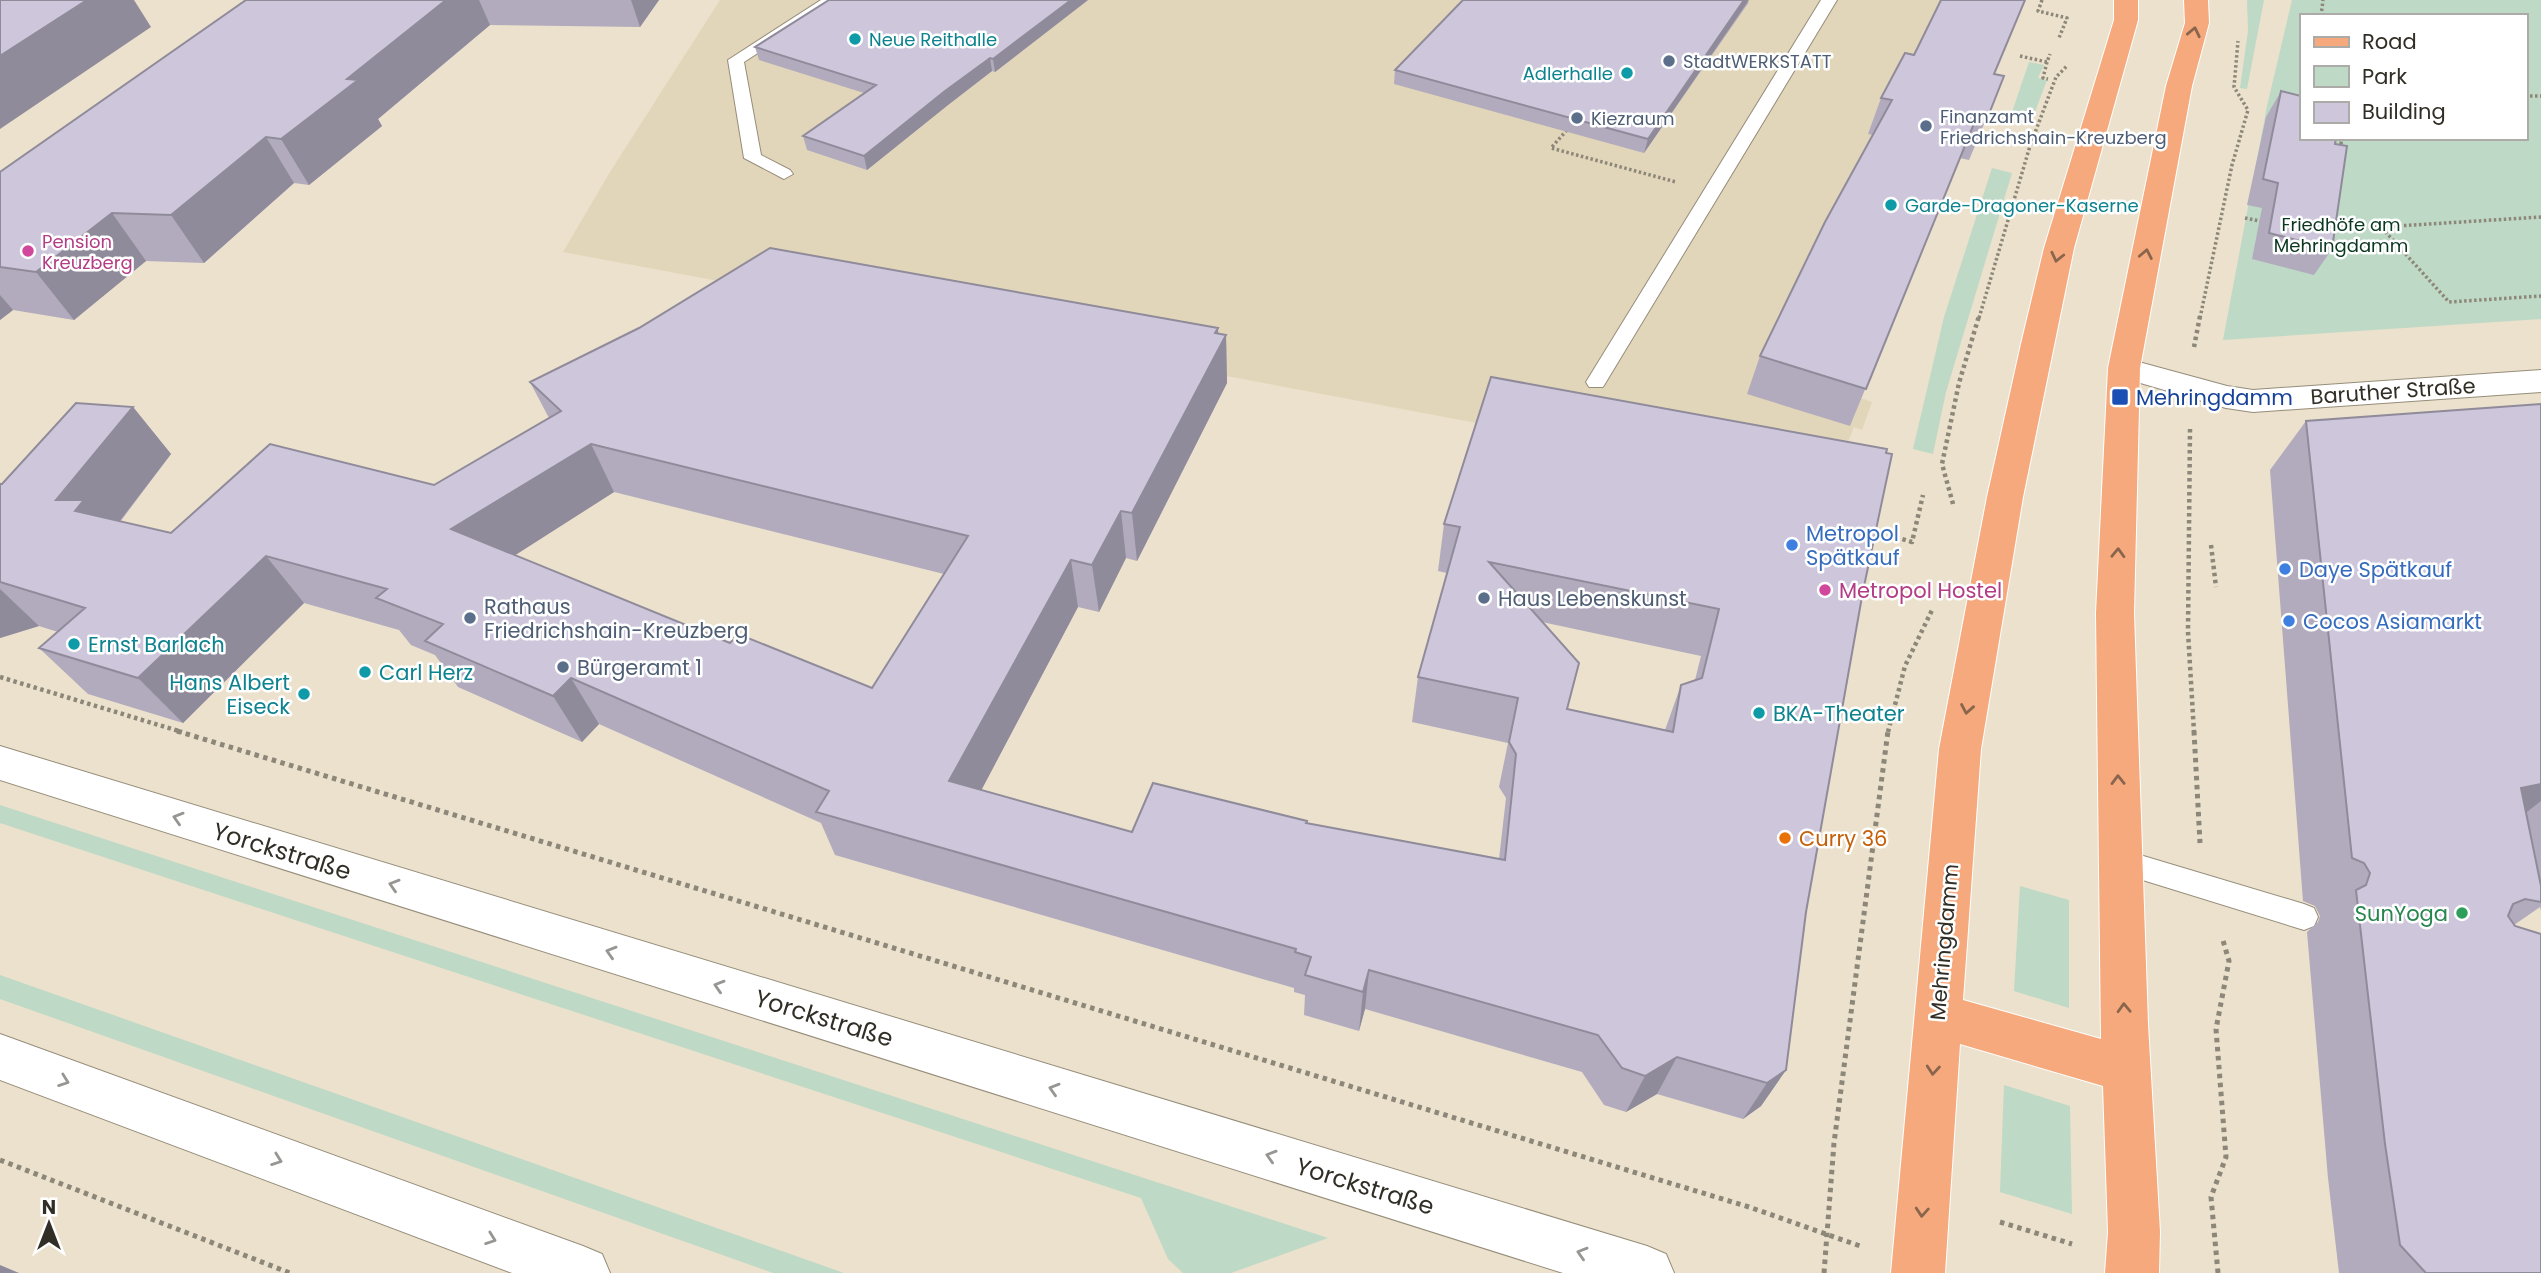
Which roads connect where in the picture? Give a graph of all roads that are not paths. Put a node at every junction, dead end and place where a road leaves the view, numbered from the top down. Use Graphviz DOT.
graph roads {
  1 [pos="831,0"];
  2 [pos="1829,0"];
  3 [pos="2126,0"];
  4 [pos="2196,0"];
  5 [pos="784,174"];
  6 [pos="2124,368"];
  7 [pos="2541,381"];
  8 [pos="1596,382"];
  9 [pos="0,763"];
  10 [pos="2120,862"];
  11 [pos="2304,917"];
  12 [pos="1937,1014"];
  13 [pos="0,1057"];
  14 [pos="2127,1070"];
  15 [pos="1918,1269"];
  16 [pos="583,1273"];
  17 [pos="1647,1273"];
  18 [pos="2132,1273"];
  1 -- 5 [label="lane"];
  2 -- 8 [label="lane"];
  3 -- 12 [label="main road, Mehringdamm, one-way"];
  6 -- 4 [label="main road, one-way"];
  6 -- 7 [label="main road, Baruther Straße"];
  10 -- 6 [label="main road, one-way"];
  17 -- 9 [label="main road, Yorckstraße, one-way"];
  10 -- 11 [label="lane"];
  14 -- 10 [label="main road, one-way"];
  12 -- 14 [label="main road"];
  12 -- 15 [label="main road, Mehringdamm, one-way"];
  13 -- 16 [label="main road, one-way"];
  14 -- 18 [label="main road"];
}
